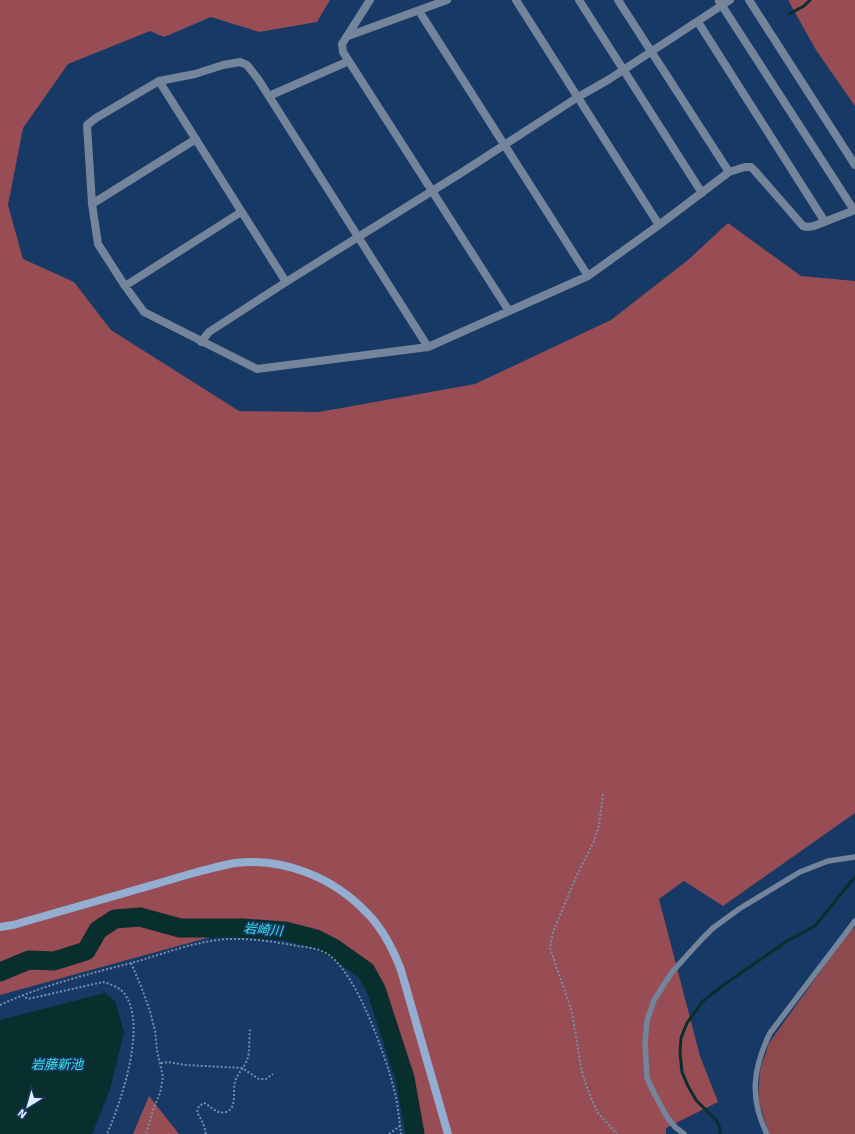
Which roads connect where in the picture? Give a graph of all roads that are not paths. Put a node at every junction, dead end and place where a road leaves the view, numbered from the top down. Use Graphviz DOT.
graph roads {
  1 [pos="370,0"];
  2 [pos="447,0"];
  3 [pos="516,0"];
  4 [pos="579,0"];
  5 [pos="618,0"];
  6 [pos="730,0"];
  7 [pos="749,0"];
  8 [pos="720,2"];
  9 [pos="419,11"];
  10 [pos="698,22"];
  11 [pos="348,36"];
  12 [pos="652,51"];
  13 [pos="349,61"];
  14 [pos="624,68"];
  15 [pos="159,81"];
  16 [pos="269,96"];
  17 [pos="578,97"];
  18 [pos="196,139"];
  19 [pos="504,145"];
  20 [pos="855,165"];
  21 [pos="729,172"];
  22 [pos="432,190"];
  23 [pos="702,193"];
  24 [pos="92,204"];
  25 [pos="854,210"];
  26 [pos="242,212"];
  27 [pos="825,222"];
  28 [pos="659,225"];
  29 [pos="358,237"];
  30 [pos="588,276"];
  31 [pos="286,282"];
  32 [pos="125,286"];
  33 [pos="509,311"];
  34 [pos="201,342"];
  35 [pos="428,347"];
  36 [pos="855,857"];
  37 [pos="855,921"];
  38 [pos="0,927"];
  39 [pos="448,1134"];
  40 [pos="684,1134"];
  41 [pos="767,1134"];
  1 -- 11 [label="street"];
  2 -- 9 [label="street"];
  3 -- 17 [label="street"];
  4 -- 14 [label="street"];
  5 -- 12 [label="street"];
  6 -- 8 [label="street"];
  7 -- 20 [label="street"];
  8 -- 10 [label="street"];
  8 -- 25 [label="street"];
  9 -- 11 [label="street"];
  9 -- 19 [label="street"];
  10 -- 12 [label="street"];
  10 -- 27 [label="street"];
  11 -- 13 [label="street"];
  12 -- 14 [label="street"];
  12 -- 21 [label="street"];
  13 -- 16 [label="street"];
  13 -- 22 [label="street"];
  14 -- 17 [label="street"];
  14 -- 23 [label="street"];
  15 -- 16 [label="street"];
  15 -- 18 [label="street"];
  15 -- 24 [label="street"];
  16 -- 29 [label="street"];
  17 -- 19 [label="street"];
  17 -- 28 [label="street"];
  18 -- 24 [label="street"];
  18 -- 26 [label="street"];
  19 -- 22 [label="street"];
  19 -- 30 [label="street"];
  21 -- 23 [label="street"];
  21 -- 27 [label="street"];
  22 -- 29 [label="street"];
  22 -- 33 [label="street"];
  23 -- 28 [label="street"];
  24 -- 32 [label="street"];
  25 -- 27 [label="street"];
  26 -- 31 [label="street"];
  26 -- 32 [label="street"];
  28 -- 30 [label="street"];
  29 -- 31 [label="street"];
  29 -- 35 [label="street"];
  30 -- 33 [label="street"];
  31 -- 34 [label="street"];
  32 -- 34 [label="street"];
  33 -- 35 [label="street"];
  34 -- 35 [label="street"];
  36 -- 40 [label="lane"];
  37 -- 41 [label="lane"];
  38 -- 39 [label="street"];
}
